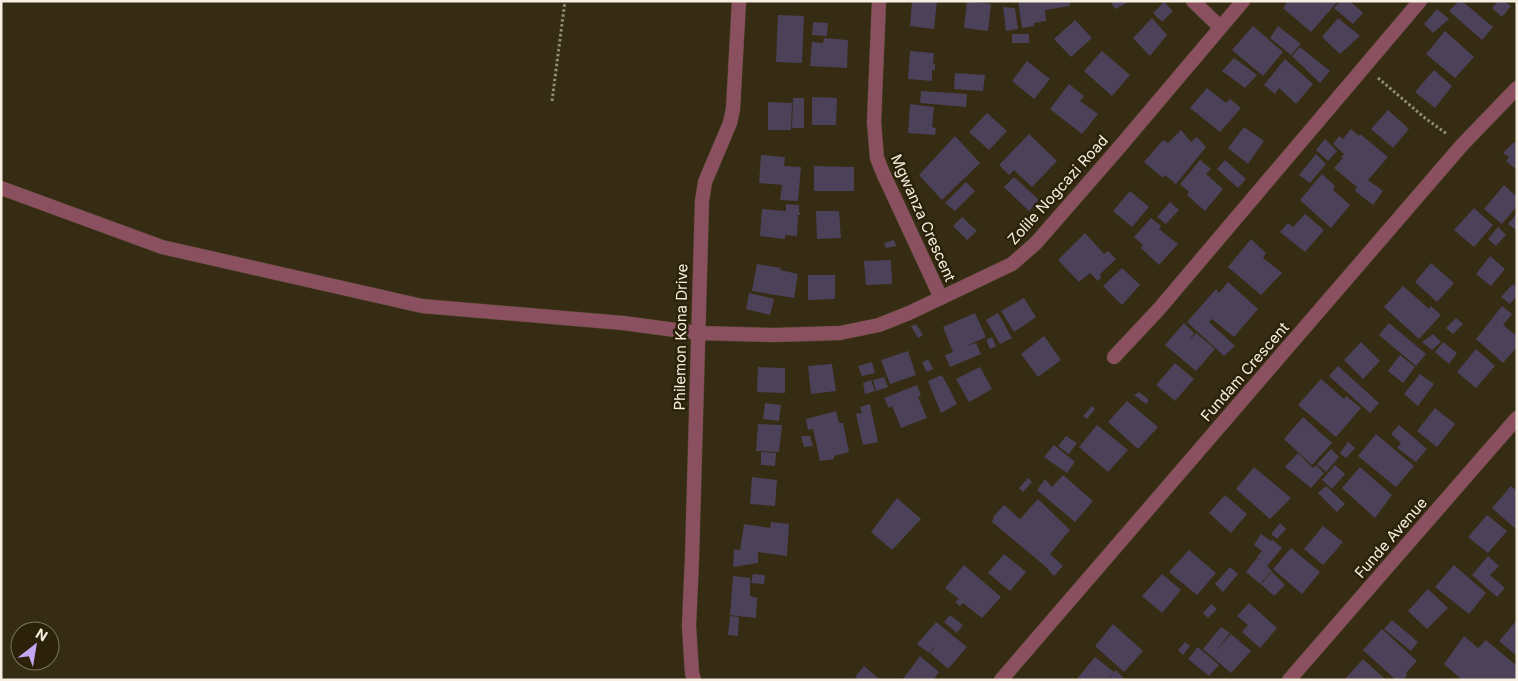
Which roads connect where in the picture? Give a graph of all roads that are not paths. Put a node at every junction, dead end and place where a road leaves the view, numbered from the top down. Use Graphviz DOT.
graph roads {
  1 [pos="738,1"];
  2 [pos="879,1"];
  3 [pos="1193,1"];
  4 [pos="1243,1"];
  5 [pos="1420,1"];
  6 [pos="1220,27"];
  7 [pos="1517,88"];
  8 [pos="1,188"];
  9 [pos="941,298"];
  10 [pos="698,333"];
  11 [pos="1114,357"];
  12 [pos="1517,418"];
  13 [pos="694,680"];
  14 [pos="1001,680"];
  15 [pos="1289,680"];
  1 -- 10 [label="street, Philemon Kona Drive"];
  2 -- 9 [label="street, Mgwanza Crescent"];
  3 -- 6 [label="street"];
  4 -- 6 [label="street, Zolile Nogcazi Road"];
  5 -- 11 [label="street"];
  6 -- 9 [label="street, Zolile Nogcazi Road"];
  7 -- 14 [label="street, Fundam Crescent"];
  8 -- 10 [label="street, Zolile Nogcazi Road"];
  9 -- 10 [label="street, Zolile Nogcazi Road"];
  10 -- 13 [label="street, Philemon Kona Drive"];
  12 -- 15 [label="street, Funde Avenue"];
}
